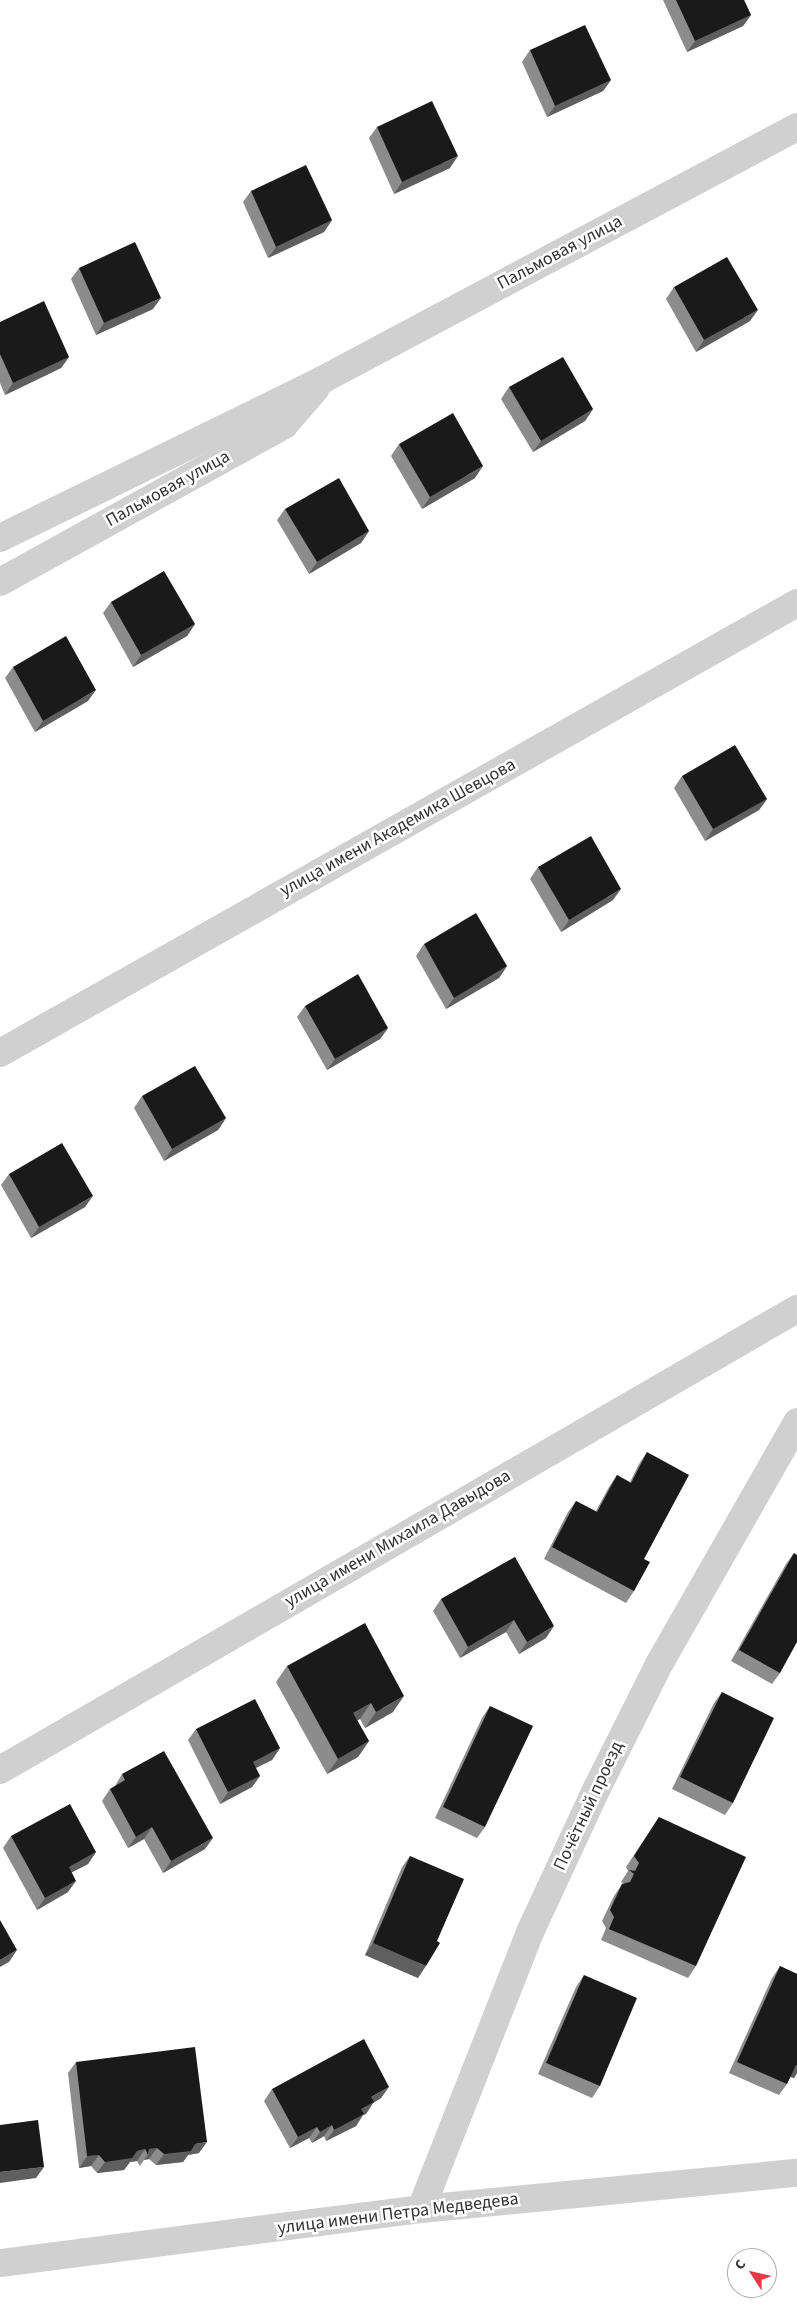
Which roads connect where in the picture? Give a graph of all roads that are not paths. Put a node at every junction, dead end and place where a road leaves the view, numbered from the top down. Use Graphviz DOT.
graph roads {
  1 [pos="797,127"];
  2 [pos="322,380"];
  3 [pos="0,538"];
  4 [pos="0,582"];
  5 [pos="797,603"];
  6 [pos="0,1053"];
  7 [pos="797,1309"];
  8 [pos="797,1422"];
  9 [pos="0,1770"];
  10 [pos="797,2173"];
  11 [pos="421,2209"];
  12 [pos="0,2263"];
  1 -- 2 [label="street, Пальмовая улица"];
  2 -- 3 [label="street, Пальмовая улица"];
  2 -- 4 [label="street, Пальмовая улица"];
  5 -- 6 [label="street, улица имени Академика Шевцова"];
  7 -- 9 [label="street, улица имени Михаила Давыдова"];
  8 -- 11 [label="street, Почётный проезд"];
  10 -- 11 [label="street, улица имени Петра Медведева"];
  11 -- 12 [label="street, улица имени Петра Медведева"];
}
